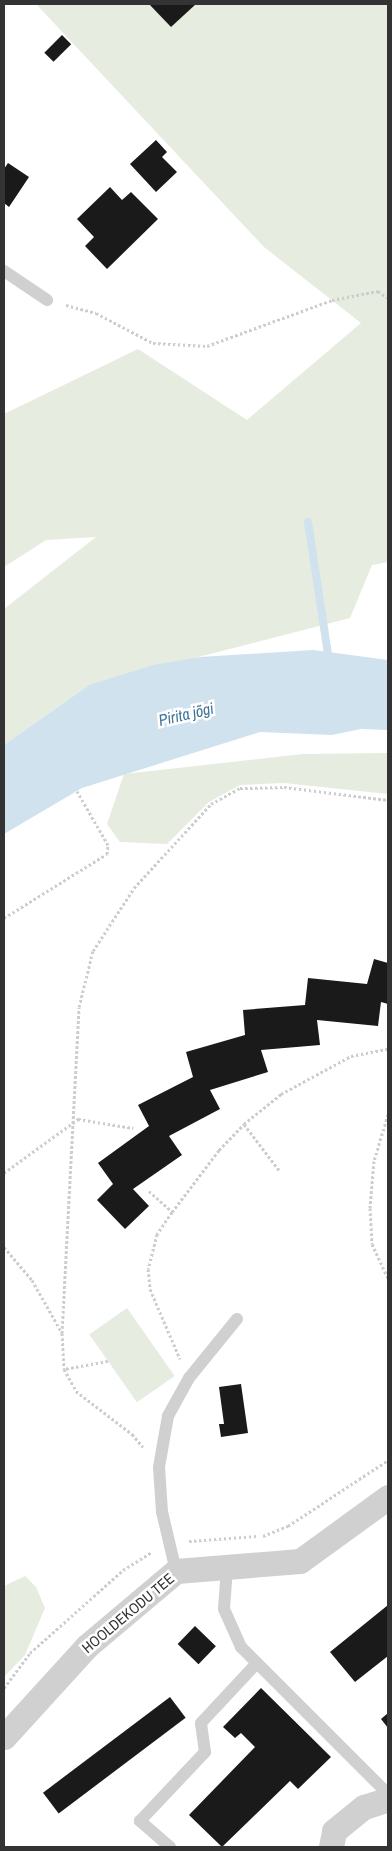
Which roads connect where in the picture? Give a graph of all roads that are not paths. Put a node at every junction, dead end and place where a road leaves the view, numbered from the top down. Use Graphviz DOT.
graph roads {
  1 [pos="4,271"];
  2 [pos="47,300"];
  3 [pos="237,1319"];
  4 [pos="388,1497"];
  5 [pos="227,1567"];
  6 [pos="176,1571"];
  7 [pos="257,1663"];
  8 [pos="4,1737"];
  9 [pos="388,1794"];
  10 [pos="388,1799"];
  11 [pos="170,1847"];
  12 [pos="331,1847"];
  1 -- 2 [label="lane"];
  3 -- 6 [label="lane"];
  4 -- 5 [label="street, HOOLDEKODU TEE"];
  5 -- 6 [label="street, HOOLDEKODU TEE"];
  5 -- 7 [label="lane"];
  6 -- 8 [label="street, HOOLDEKODU TEE"];
  7 -- 9 [label="lane"];
  7 -- 11 [label="lane"];
  10 -- 12 [label="street"];
}
